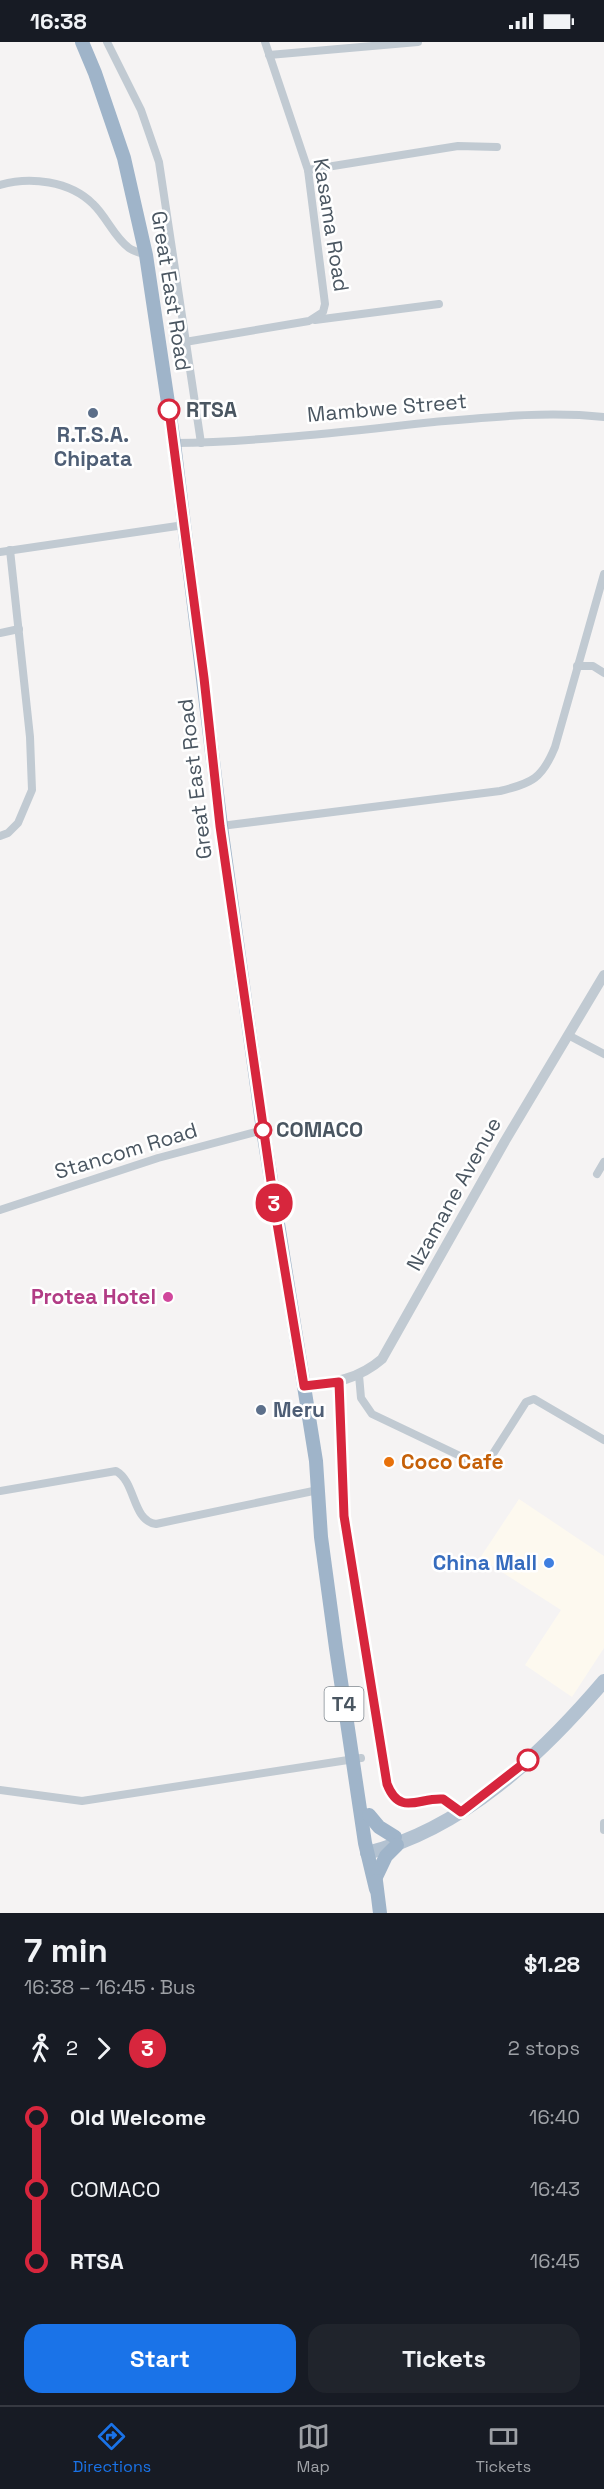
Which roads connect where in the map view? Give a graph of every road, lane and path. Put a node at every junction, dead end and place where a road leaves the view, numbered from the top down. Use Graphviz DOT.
graph roads {
  1 [pos="82,42"];
  2 [pos="107,42"];
  3 [pos="265,42"];
  4 [pos="418,42"];
  5 [pos="368,44"];
  6 [pos="268,55"];
  7 [pos="497,147"];
  8 [pos="308,170"];
  9 [pos="1,182"];
  10 [pos="146,255"];
  11 [pos="440,304"];
  12 [pos="309,321"];
  13 [pos="185,342"];
  14 [pos="604,417"];
  15 [pos="174,443"];
  16 [pos="201,443"];
  17 [pos="184,525"];
  18 [pos="10,550"];
  19 [pos="0,552"];
  20 [pos="604,574"];
  21 [pos="19,629"];
  22 [pos="0,633"];
  23 [pos="577,666"];
  24 [pos="604,673"];
  25 [pos="220,826"];
  26 [pos="0,836"];
  27 [pos="604,975"];
  28 [pos="568,1035"];
  29 [pos="604,1054"];
  30 [pos="263,1130"];
  31 [pos="604,1162"];
  32 [pos="597,1174"];
  33 [pos="0,1210"];
  34 [pos="358,1375"];
  35 [pos="339,1382"];
  36 [pos="304,1386"];
  37 [pos="604,1440"];
  38 [pos="318,1490"];
  39 [pos="0,1491"];
  40 [pos="604,1681"];
  41 [pos="357,1759"];
  42 [pos="0,1790"];
  43 [pos="461,1812"];
  44 [pos="369,1815"];
  45 [pos="604,1823"];
  46 [pos="604,1830"];
  47 [pos="396,1841"];
  48 [pos="369,1847"];
  49 [pos="376,1883"];
  50 [pos="380,1913"];
  1 -- 10 [label="highway, Great East Road / T4"];
  2 -- 13 [label="street"];
  3 -- 6 [label="street, Kasama Road"];
  4 -- 5 [label="street"];
  5 -- 6 [label="street"];
  6 -- 8 [label="street, Kasama Road"];
  7 -- 8 [label="street"];
  8 -- 12 [label="street, Kasama Road"];
  9 -- 10 [label="street"];
  10 -- 15 [label="highway, Great East Road / T4"];
  11 -- 12 [label="street"];
  12 -- 13 [label="street"];
  13 -- 16 [label="street"];
  14 -- 16 [label="street, Mambwe Street"];
  15 -- 16 [label="street, Mambwe Street"];
  15 -- 17 [label="highway, Great East Road / T4"];
  17 -- 18 [label="street"];
  17 -- 25 [label="highway, Great East Road / T4"];
  18 -- 19 [label="street"];
  18 -- 21 [label="street"];
  20 -- 23 [label="street"];
  21 -- 22 [label="street"];
  21 -- 26 [label="street"];
  23 -- 24 [label="street"];
  23 -- 25 [label="street"];
  25 -- 30 [label="highway, Great East Road / T4"];
  27 -- 28 [label="street, Nzamane Avenue"];
  28 -- 29 [label="street"];
  28 -- 34 [label="street, Nzamane Avenue"];
  30 -- 33 [label="street, Stancom Road"];
  30 -- 36 [label="highway, Great East Road / T4"];
  31 -- 32 [label="street"];
  34 -- 35 [label="street, Nzamane Avenue"];
  34 -- 37 [label="street"];
  35 -- 36 [label="street, Nzamane Avenue"];
  35 -- 43 [label="street"];
  36 -- 38 [label="highway, Great East Road / T4"];
  38 -- 39 [label="street"];
  38 -- 41 [label="highway, Great East Road / T4"];
  40 -- 43 [label="main road"];
  41 -- 42 [label="street"];
  41 -- 44 [label="highway, Great East Road / T4"];
  41 -- 48 [label="highway, Great East Road / T4"];
  43 -- 47 [label="main road"];
  44 -- 47 [label="highway"];
  44 -- 48 [label="highway, Great East Road / T4"];
  45 -- 46 [label="street"];
  47 -- 48 [label="main road"];
  47 -- 49 [label="highway"];
  48 -- 49 [label="highway, Great East Road / T4"];
  49 -- 50 [label="highway, T4"];
}
